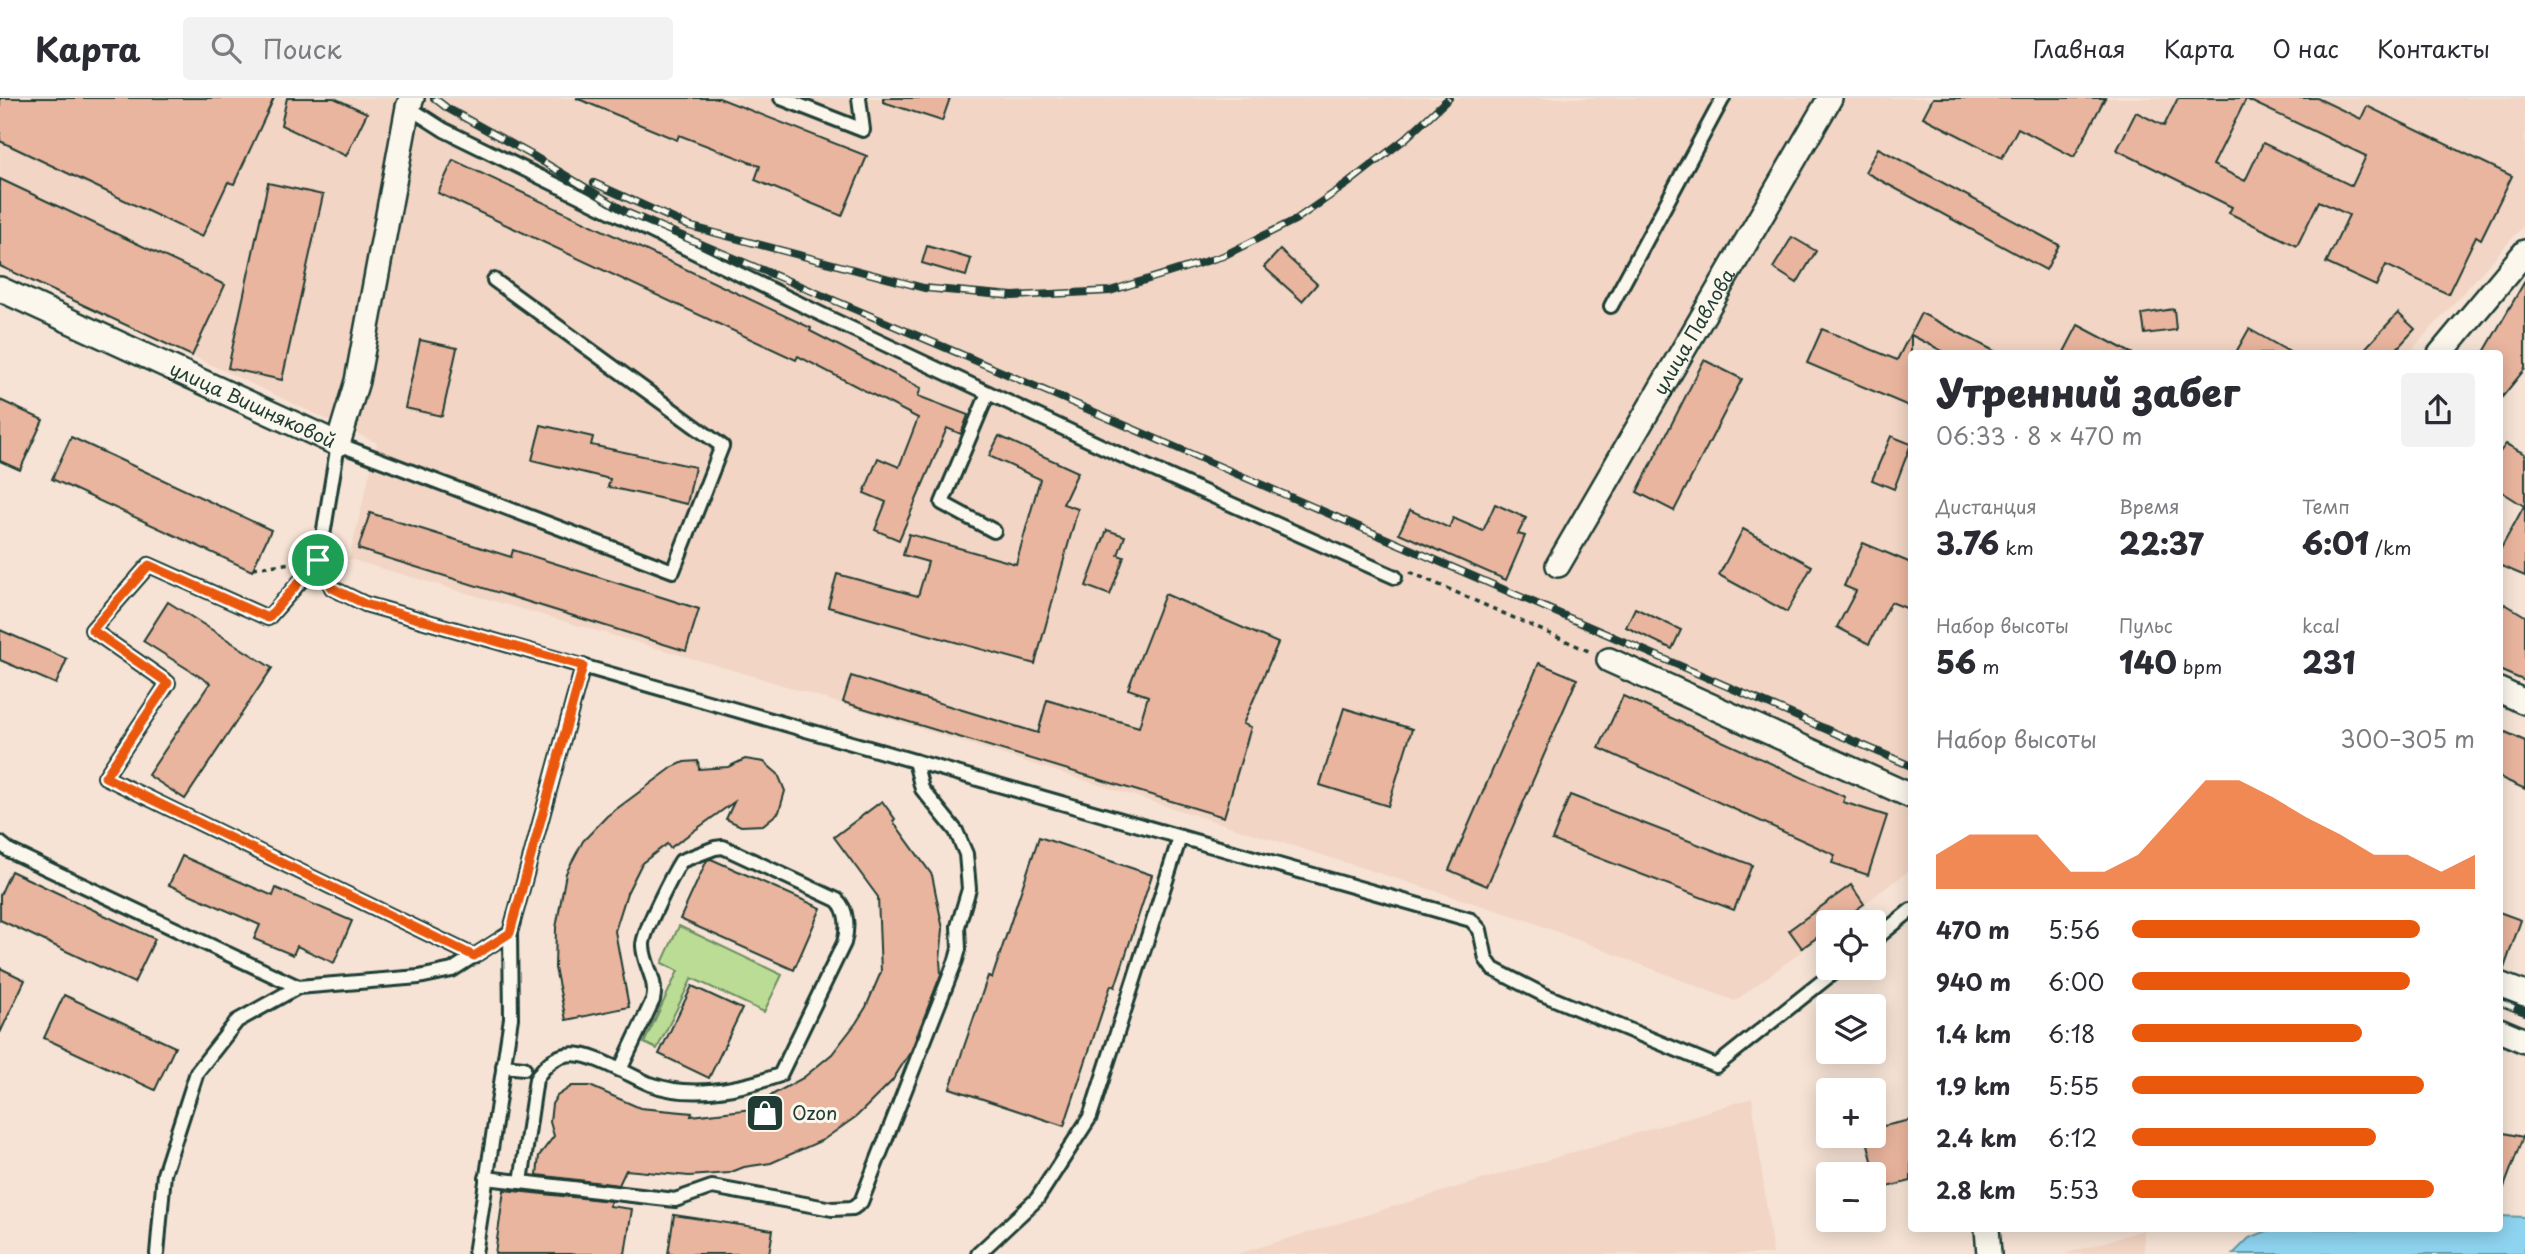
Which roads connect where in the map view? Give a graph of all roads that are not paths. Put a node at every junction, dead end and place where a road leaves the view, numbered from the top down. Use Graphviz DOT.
graph roads {
  1 [pos="781,98"];
  2 [pos="859,98"];
  3 [pos="1723,98"];
  4 [pos="1830,98"];
  5 [pos="410,103"];
  6 [pos="2521,264"];
  7 [pos="494,280"];
  8 [pos="0,289"];
  9 [pos="1611,306"];
  10 [pos="2444,350"];
  11 [pos="988,393"];
  12 [pos="338,443"];
  13 [pos="994,531"];
  14 [pos="318,560"];
  15 [pos="1558,565"];
  16 [pos="1395,577"];
  17 [pos="1609,660"];
  18 [pos="583,666"];
  19 [pos="2503,692"];
  20 [pos="2525,702"];
  21 [pos="915,761"];
  22 [pos="1908,795"];
  23 [pos="1180,837"];
  24 [pos="0,843"];
  25 [pos="1908,912"];
  26 [pos="1886,930"];
  27 [pos="510,933"];
  28 [pos="474,956"];
  29 [pos="1824,980"];
  30 [pos="2503,986"];
  31 [pos="298,987"];
  32 [pos="2525,994"];
  33 [pos="2503,1032"];
  34 [pos="2525,1041"];
  35 [pos="503,1066"];
  36 [pos="524,1068"];
  37 [pos="620,1069"];
  38 [pos="486,1178"];
  39 [pos="522,1182"];
  40 [pos="1987,1232"];
  41 [pos="157,1254"];
  42 [pos="475,1254"];
  43 [pos="978,1254"];
  44 [pos="1989,1254"];
  1 -- 2 [label="lane"];
  3 -- 9 [label="lane"];
  4 -- 15 [label="street, улица Павлова"];
  5 -- 11 [label="lane"];
  5 -- 12 [label="street, улица Вишняковой"];
  6 -- 10 [label="street"];
  7 -- 12 [label="lane"];
  8 -- 12 [label="street, улица Вишняковой"];
  11 -- 13 [label="lane"];
  11 -- 16 [label="lane"];
  12 -- 14 [label="lane"];
  14 -- 18 [label="lane"];
  14 -- 28 [label="lane"];
  17 -- 22 [label="street"];
  18 -- 21 [label="lane"];
  18 -- 27 [label="lane"];
  19 -- 20 [label="street"];
  21 -- 23 [label="lane"];
  21 -- 39 [label="lane"];
  23 -- 29 [label="lane"];
  23 -- 43 [label="lane"];
  24 -- 31 [label="lane"];
  25 -- 26 [label="lane"];
  27 -- 28 [label="lane"];
  27 -- 35 [label="lane"];
  28 -- 31 [label="lane"];
  30 -- 32 [label="street"];
  31 -- 41 [label="lane"];
  33 -- 34 [label="street"];
  35 -- 36 [label="lane"];
  35 -- 38 [label="lane"];
  37 -- 37 [label="lane"];
  37 -- 39 [label="lane"];
  38 -- 39 [label="lane"];
  38 -- 42 [label="lane"];
  40 -- 44 [label="street"];
}
